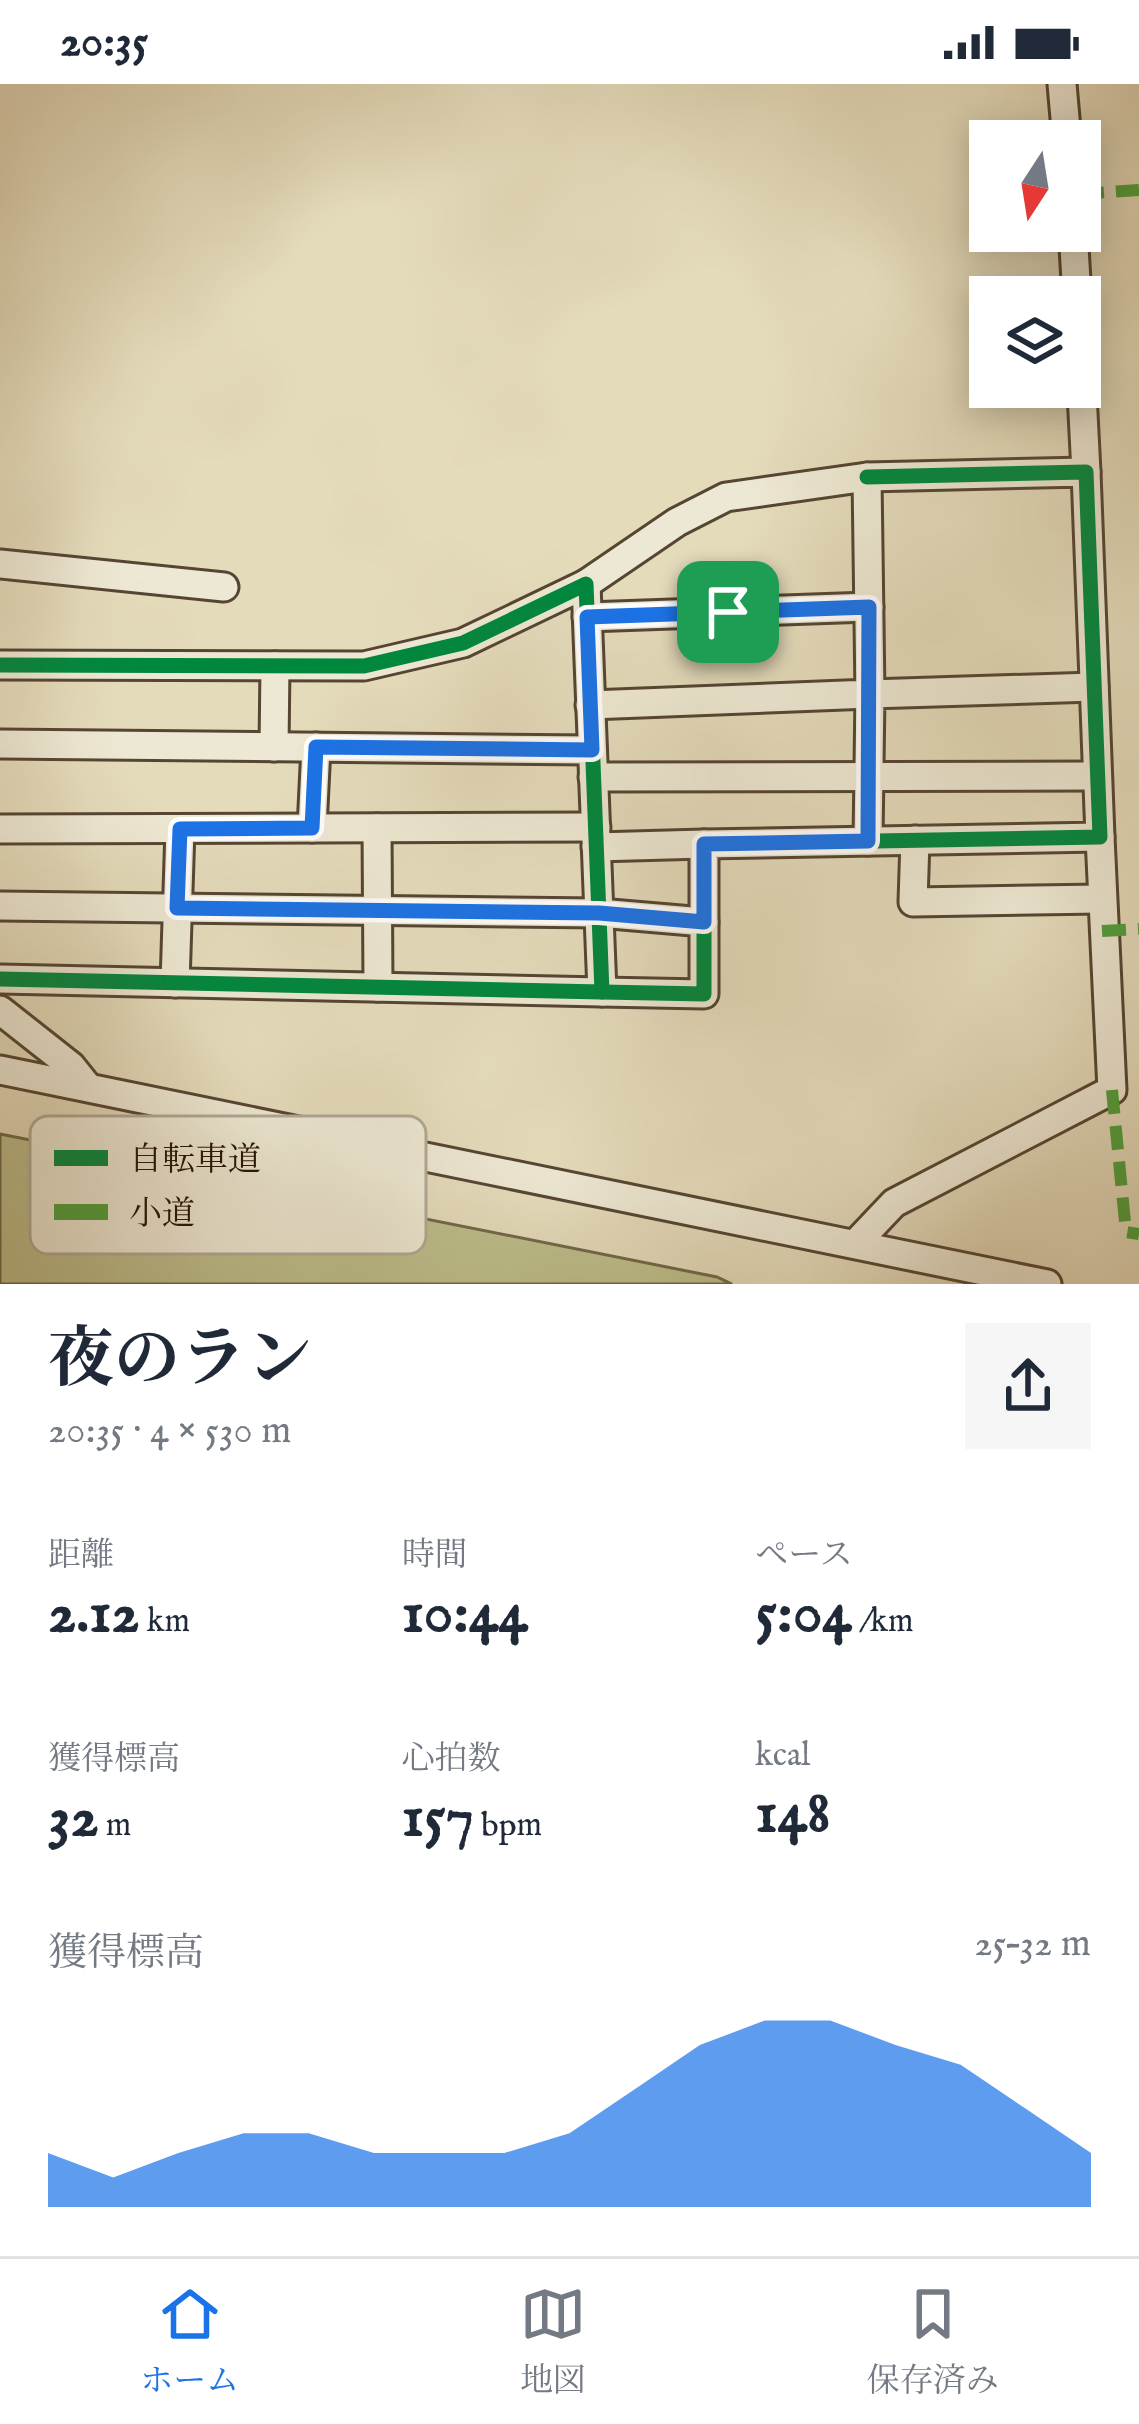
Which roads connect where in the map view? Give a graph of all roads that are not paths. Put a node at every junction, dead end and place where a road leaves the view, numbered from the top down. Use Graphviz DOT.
graph roads {
  1 [pos="1062,84"];
  2 [pos="1065,120"];
  3 [pos="1083,408"];
  4 [pos="1086,472"];
  5 [pos="867,477"];
  6 [pos="0,564"];
  7 [pos="586,584"];
  8 [pos="224,587"];
  9 [pos="869,607"];
  10 [pos="587,617"];
  11 [pos="0,665"];
  12 [pos="275,666"];
  13 [pos="1094,687"];
  14 [pos="870,694"];
  15 [pos="590,705"];
  16 [pos="0,745"];
  17 [pos="274,747"];
  18 [pos="316,747"];
  19 [pos="593,764"];
  20 [pos="866,776"];
  21 [pos="1097,776"];
  22 [pos="312,828"];
  23 [pos="377,828"];
  24 [pos="180,829"];
  25 [pos="0,830"];
  26 [pos="596,837"];
  27 [pos="1100,837"];
  28 [pos="915,840"];
  29 [pos="868,841"];
  30 [pos="704,844"];
  31 [pos="1101,899"];
  32 [pos="0,906"];
  33 [pos="177,908"];
  34 [pos="378,910"];
  35 [pos="599,913"];
  36 [pos="704,922"];
  37 [pos="0,979"];
  38 [pos="175,983"];
  39 [pos="378,987"];
  40 [pos="602,992"];
  41 [pos="0,1010"];
  42 [pos="0,1070"];
  43 [pos="87,1086"];
  44 [pos="236,1116"];
  45 [pos="426,1154"];
  46 [pos="858,1241"];
  47 [pos="1047,1284"];
  1 -- 2 [label="street"];
  3 -- 4 [label="street"];
  4 -- 5 [label="street"];
  4 -- 13 [label="street"];
  5 -- 7 [label="street"];
  5 -- 9 [label="street"];
  6 -- 8 [label="street"];
  7 -- 10 [label="street"];
  7 -- 12 [label="street"];
  9 -- 10 [label="street"];
  9 -- 14 [label="street"];
  10 -- 15 [label="street"];
  11 -- 12 [label="street"];
  12 -- 17 [label="street"];
  13 -- 14 [label="street"];
  13 -- 21 [label="street"];
  14 -- 15 [label="street"];
  14 -- 20 [label="street"];
  15 -- 19 [label="street"];
  16 -- 17 [label="street"];
  17 -- 18 [label="street"];
  18 -- 19 [label="street"];
  18 -- 22 [label="street"];
  19 -- 20 [label="street"];
  19 -- 26 [label="street"];
  20 -- 21 [label="street"];
  20 -- 29 [label="street"];
  21 -- 27 [label="street"];
  22 -- 23 [label="street"];
  22 -- 24 [label="street"];
  23 -- 26 [label="street"];
  23 -- 34 [label="street"];
  24 -- 25 [label="street"];
  24 -- 33 [label="street"];
  26 -- 30 [label="street"];
  26 -- 35 [label="street"];
  27 -- 28 [label="street"];
  27 -- 31 [label="street"];
  28 -- 29 [label="street"];
  28 -- 31 [label="street"];
  29 -- 30 [label="street"];
  30 -- 36 [label="street"];
  31 -- 46 [label="street"];
  32 -- 33 [label="street"];
  33 -- 34 [label="street"];
  33 -- 38 [label="street"];
  34 -- 35 [label="street"];
  34 -- 39 [label="street"];
  35 -- 36 [label="street"];
  35 -- 40 [label="street"];
  36 -- 40 [label="street"];
  37 -- 38 [label="street"];
  38 -- 39 [label="street"];
  39 -- 40 [label="street"];
  41 -- 43 [label="street"];
  42 -- 43 [label="street"];
  43 -- 44 [label="street"];
  45 -- 46 [label="street"];
  46 -- 47 [label="street"];
}
